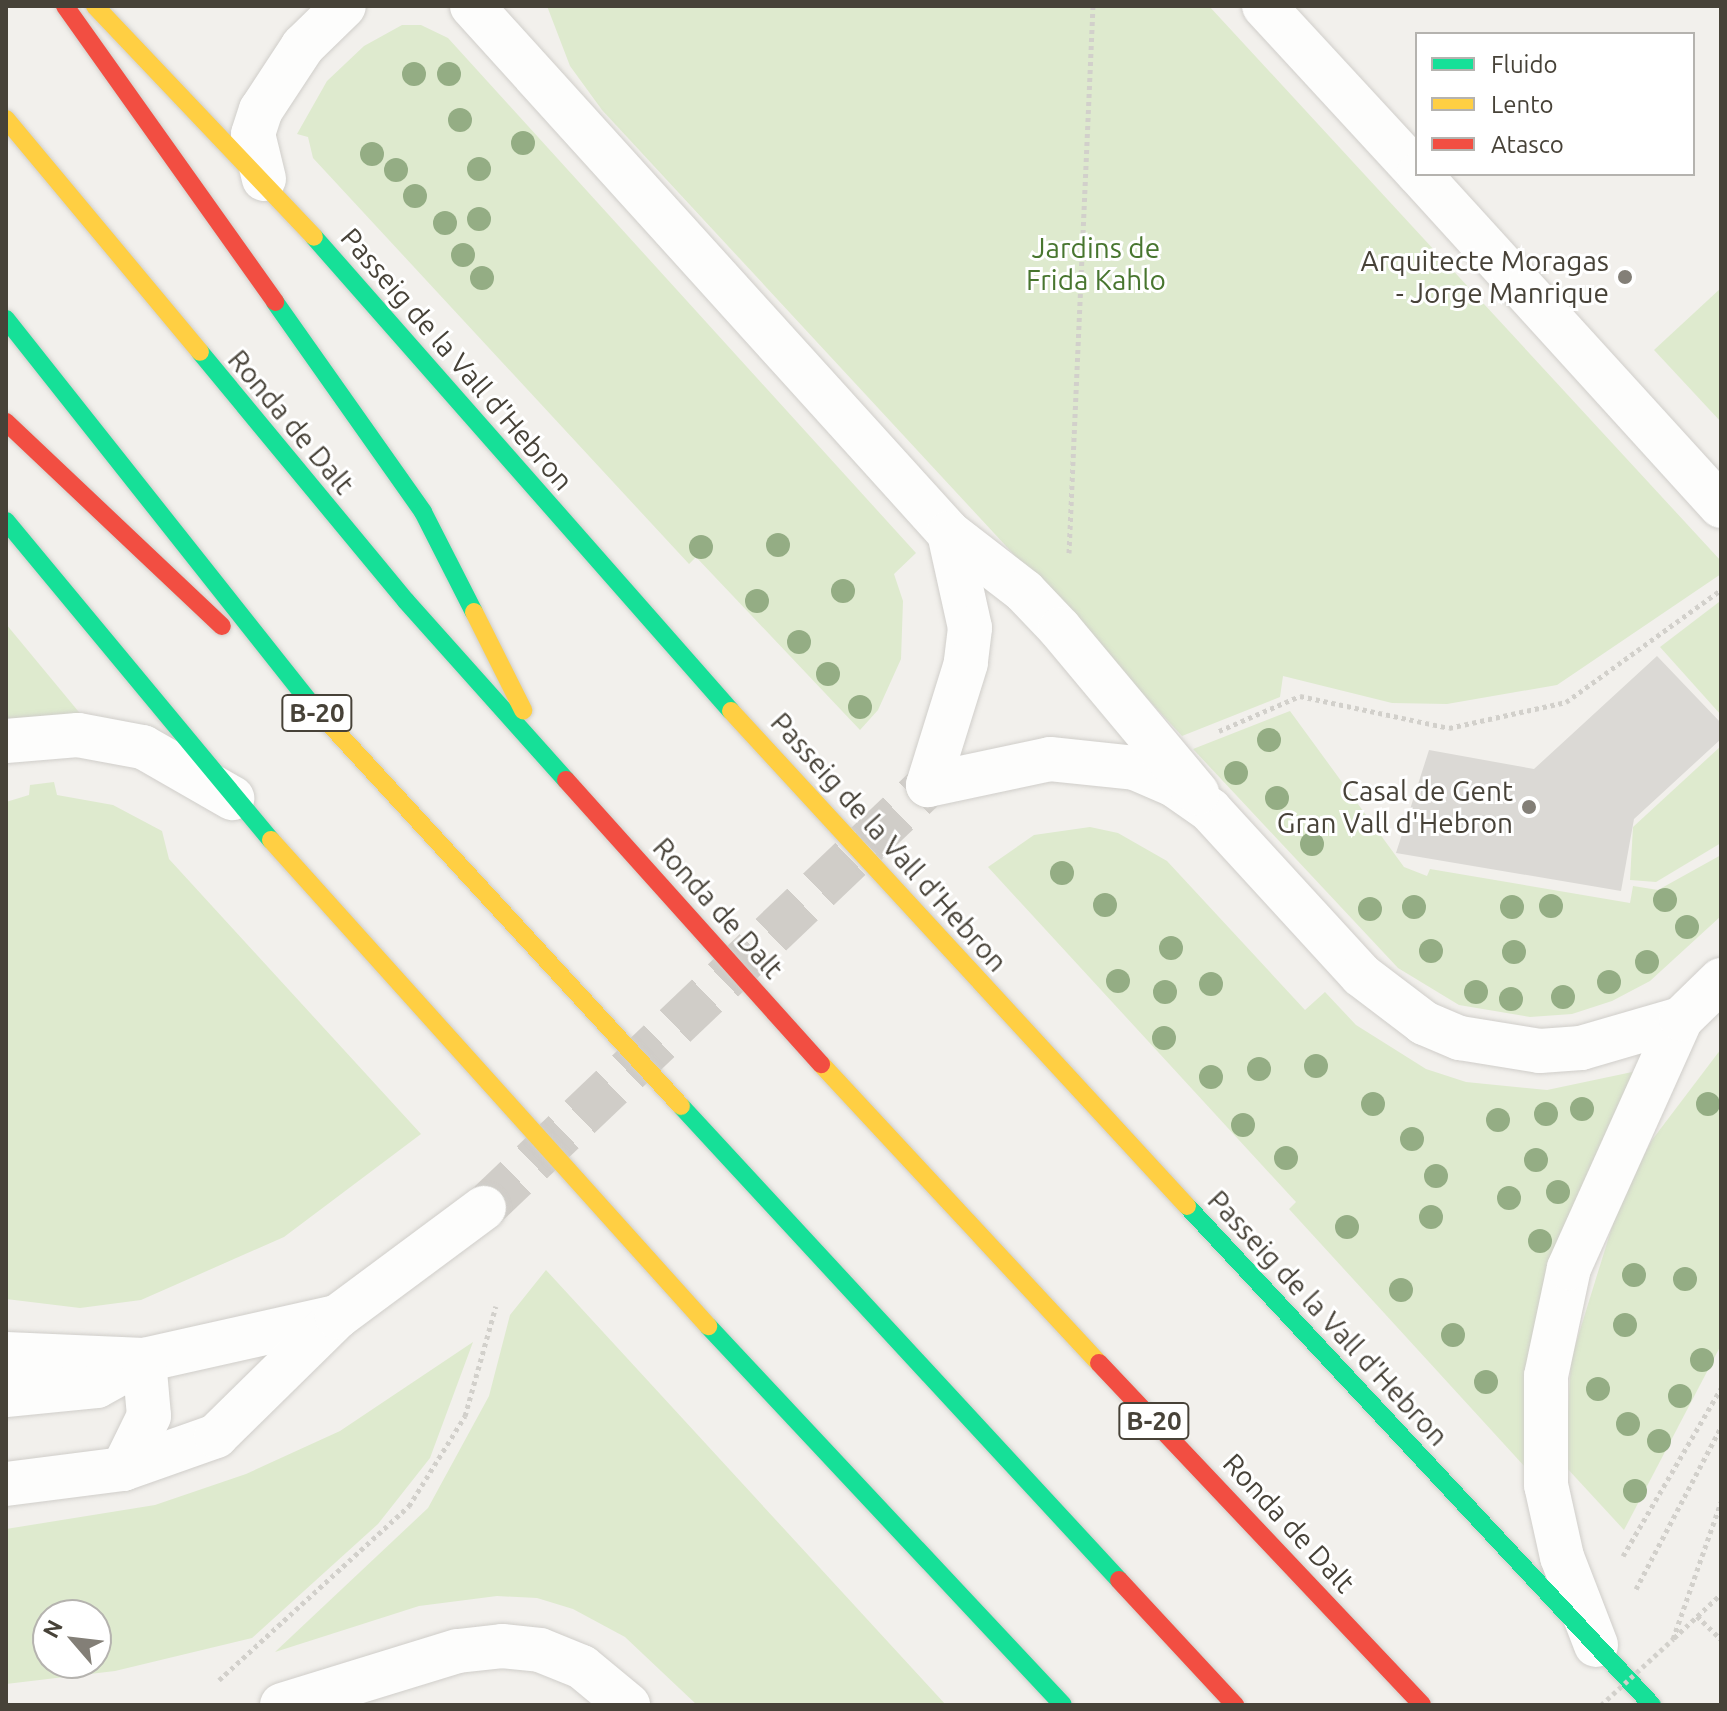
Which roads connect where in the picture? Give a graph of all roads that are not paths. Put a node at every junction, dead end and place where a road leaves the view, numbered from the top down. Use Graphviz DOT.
graph roads {
  1 [pos="65,6"];
  2 [pos="95,6"];
  3 [pos="344,6"];
  4 [pos="472,6"];
  5 [pos="1264,6"];
  6 [pos="6,119"];
  7 [pos="1415,170"];
  8 [pos="1421,176"];
  9 [pos="264,179"];
  10 [pos="6,319"];
  11 [pos="6,422"];
  12 [pos="1721,506"];
  13 [pos="6,521"];
  14 [pos="949,533"];
  15 [pos="322,718"];
  16 [pos="6,741"];
  17 [pos="549,762"];
  18 [pos="233,798"];
  19 [pos="1210,810"];
  20 [pos="1721,980"];
  21 [pos="1681,1019"];
  22 [pos="484,1208"];
  23 [pos="337,1317"];
  24 [pos="6,1354"];
  25 [pos="144,1360"];
  26 [pos="6,1395"];
  27 [pos="123,1469"];
  28 [pos="6,1484"];
  29 [pos="1596,1645"];
  30 [pos="282,1705"];
  31 [pos="628,1705"];
  32 [pos="1063,1705"];
  33 [pos="1235,1705"];
  34 [pos="1422,1705"];
  35 [pos="1652,1705"];
  1 -- 17 [label="main road"];
  2 -- 9 [label="main road, Passeig de la Vall d'Hebron"];
  3 -- 9 [label="street"];
  4 -- 14 [label="street"];
  5 -- 7 [label="street"];
  6 -- 17 [label="main road, Ronda de Dalt / B-20"];
  8 -- 12 [label="street"];
  9 -- 29 [label="main road, Passeig de la Vall d'Hebron"];
  10 -- 15 [label="main road, B-20"];
  11 -- 15 [label="main road"];
  13 -- 18 [label="main road"];
  14 -- 19 [label="street"];
  14 -- 19 [label="street"];
  15 -- 33 [label="main road, B-20"];
  16 -- 18 [label="street"];
  17 -- 34 [label="main road, Ronda de Dalt / B-20"];
  18 -- 32 [label="main road"];
  19 -- 21 [label="street"];
  20 -- 21 [label="street"];
  21 -- 29 [label="street"];
  22 -- 23 [label="street"];
  23 -- 25 [label="street"];
  23 -- 27 [label="street"];
  24 -- 25 [label="street"];
  25 -- 26 [label="street"];
  25 -- 27 [label="street"];
  27 -- 28 [label="street"];
  29 -- 35 [label="main road, Passeig de la Vall d'Hebron"];
  30 -- 31 [label="street"];
}
